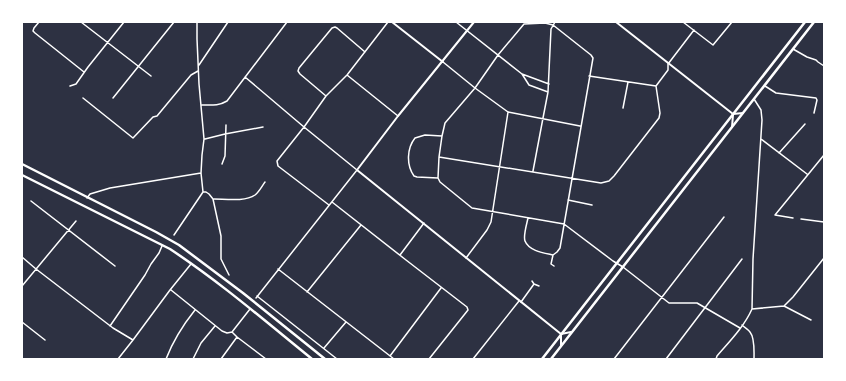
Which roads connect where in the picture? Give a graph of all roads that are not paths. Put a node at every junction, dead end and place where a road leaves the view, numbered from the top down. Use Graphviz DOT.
graph roads {
  1 [pos="38,22"];
  2 [pos="81,22"];
  3 [pos="124,22"];
  4 [pos="174,22"];
  5 [pos="197,22"];
  6 [pos="228,22"];
  7 [pos="287,22"];
  8 [pos="388,22"];
  9 [pos="392,22"];
  10 [pos="456,22"];
  11 [pos="474,22"];
  12 [pos="555,22"];
  13 [pos="616,22"];
  14 [pos="683,22"];
  15 [pos="732,22"];
  16 [pos="805,22"];
  17 [pos="814,22"];
  18 [pos="553,25"];
  19 [pos="694,30"];
  20 [pos="467,31"];
  21 [pos="107,43"];
  22 [pos="793,49"];
  23 [pos="365,52"];
  24 [pos="498,55"];
  25 [pos="443,62"];
  26 [pos="668,64"];
  27 [pos="199,65"];
  28 [pos="824,66"];
  29 [pos="139,67"];
  30 [pos="198,70"];
  31 [pos="84,72"];
  32 [pos="522,74"];
  33 [pos="347,75"];
  34 [pos="151,76"];
  35 [pos="589,76"];
  36 [pos="245,77"];
  37 [pos="628,82"];
  38 [pos="549,84"];
  39 [pos="70,86"];
  40 [pos="656,86"];
  41 [pos="765,86"];
  42 [pos="475,88"];
  43 [pos="548,92"];
  44 [pos="326,96"];
  45 [pos="83,98"];
  46 [pos="113,98"];
  47 [pos="754,99"];
  48 [pos="202,105"];
  49 [pos="624,108"];
  50 [pos="508,112"];
  51 [pos="814,112"];
  52 [pos="743,113"];
  53 [pos="733,114"];
  54 [pos="398,116"];
  55 [pos="542,118"];
  56 [pos="805,124"];
  57 [pos="226,125"];
  58 [pos="580,126"];
  59 [pos="264,127"];
  60 [pos="304,127"];
  61 [pos="732,128"];
  62 [pos="225,134"];
  63 [pos="442,136"];
  64 [pos="204,139"];
  65 [pos="761,139"];
  66 [pos="779,153"];
  67 [pos="824,155"];
  68 [pos="439,156"];
  69 [pos="22,164"];
  70 [pos="222,164"];
  71 [pos="500,166"];
  72 [pos="357,170"];
  73 [pos="533,172"];
  74 [pos="202,173"];
  75 [pos="808,174"];
  76 [pos="22,175"];
  77 [pos="438,178"];
  78 [pos="571,178"];
  79 [pos="265,182"];
  80 [pos="203,192"];
  81 [pos="87,198"];
  82 [pos="214,198"];
  83 [pos="568,200"];
  84 [pos="30,201"];
  85 [pos="332,202"];
  86 [pos="330,205"];
  87 [pos="592,205"];
  88 [pos="492,212"];
  89 [pos="724,217"];
  90 [pos="528,218"];
  91 [pos="793,218"];
  92 [pos="801,219"];
  93 [pos="76,221"];
  94 [pos="824,222"];
  95 [pos="424,223"];
  96 [pos="361,224"];
  97 [pos="564,224"];
  98 [pos="69,230"];
  99 [pos="174,235"];
  100 [pos="162,244"];
  101 [pos="400,255"];
  102 [pos="553,255"];
  103 [pos="22,257"];
  104 [pos="466,258"];
  105 [pos="824,258"];
  106 [pos="742,259"];
  107 [pos="192,264"];
  108 [pos="616,264"];
  109 [pos="115,266"];
  110 [pos="554,266"];
  111 [pos="623,267"];
  112 [pos="36,269"];
  113 [pos="278,269"];
  114 [pos="230,275"];
  115 [pos="532,281"];
  116 [pos="534,284"];
  117 [pos="22,286"];
  118 [pos="539,286"];
  119 [pos="441,288"];
  120 [pos="170,290"];
  121 [pos="307,292"];
  122 [pos="662,297"];
  123 [pos="520,302"];
  124 [pos="784,306"];
  125 [pos="704,308"];
  126 [pos="250,309"];
  127 [pos="195,310"];
  128 [pos="752,310"];
  129 [pos="811,320"];
  130 [pos="22,322"];
  131 [pos="346,322"];
  132 [pos="742,325"];
  133 [pos="110,326"];
  134 [pos="215,326"];
  135 [pos="740,328"];
  136 [pos="232,332"];
  137 [pos="572,332"];
  138 [pos="561,334"];
  139 [pos="237,337"];
  140 [pos="45,340"];
  141 [pos="133,340"];
  142 [pos="561,346"];
  143 [pos="324,349"];
  144 [pos="390,356"];
  145 [pos="118,359"];
  146 [pos="166,359"];
  147 [pos="193,359"];
  148 [pos="221,359"];
  149 [pos="266,359"];
  150 [pos="312,359"];
  151 [pos="325,359"];
  152 [pos="337,359"];
  153 [pos="394,359"];
  154 [pos="429,359"];
  155 [pos="473,359"];
  156 [pos="542,359"];
  157 [pos="551,359"];
  158 [pos="614,359"];
  159 [pos="666,359"];
  160 [pos="716,359"];
  161 [pos="754,359"];
  1 -- 31 [label="street"];
  2 -- 21 [label="street"];
  3 -- 21 [label="street"];
  4 -- 29 [label="street"];
  5 -- 27 [label="street"];
  6 -- 27 [label="street"];
  7 -- 36 [label="street"];
  8 -- 23 [label="street"];
  9 -- 25 [label="street"];
  10 -- 20 [label="street"];
  11 -- 20 [label="street"];
  12 -- 18 [label="street"];
  13 -- 26 [label="street"];
  14 -- 19 [label="street"];
  15 -- 19 [label="street"];
  16 -- 53 [label="main road"];
  17 -- 22 [label="main road"];
  18 -- 24 [label="street"];
  18 -- 35 [label="street"];
  18 -- 38 [label="street"];
  19 -- 26 [label="street"];
  20 -- 24 [label="street"];
  20 -- 25 [label="street"];
  21 -- 29 [label="street"];
  21 -- 31 [label="street"];
  22 -- 28 [label="street"];
  22 -- 41 [label="main road"];
  23 -- 33 [label="street"];
  23 -- 44 [label="street"];
  24 -- 32 [label="street"];
  24 -- 42 [label="street"];
  25 -- 42 [label="street"];
  25 -- 54 [label="street"];
  26 -- 40 [label="street"];
  26 -- 53 [label="street"];
  27 -- 30 [label="street"];
  29 -- 34 [label="street"];
  29 -- 46 [label="street"];
  30 -- 45 [label="street"];
  30 -- 48 [label="street"];
  31 -- 39 [label="street"];
  32 -- 38 [label="street"];
  32 -- 43 [label="street"];
  33 -- 44 [label="street"];
  33 -- 54 [label="street"];
  35 -- 37 [label="street"];
  35 -- 58 [label="street"];
  36 -- 48 [label="street"];
  36 -- 60 [label="street"];
  37 -- 40 [label="street"];
  37 -- 49 [label="street"];
  38 -- 43 [label="street"];
  40 -- 78 [label="street"];
  41 -- 47 [label="main road"];
  41 -- 51 [label="street"];
  42 -- 50 [label="street"];
  42 -- 63 [label="street"];
  43 -- 55 [label="street"];
  44 -- 60 [label="street"];
  47 -- 52 [label="main road"];
  47 -- 65 [label="street"];
  48 -- 64 [label="street"];
  50 -- 55 [label="street"];
  50 -- 71 [label="street"];
  52 -- 53 [label="street"];
  52 -- 61 [label="main road"];
  53 -- 61 [label="street"];
  53 -- 108 [label="main road"];
  54 -- 72 [label="street"];
  55 -- 58 [label="street"];
  55 -- 73 [label="street"];
  56 -- 66 [label="street"];
  57 -- 62 [label="street"];
  58 -- 78 [label="street"];
  59 -- 62 [label="street"];
  60 -- 72 [label="street"];
  60 -- 86 [label="street"];
  61 -- 111 [label="main road"];
  62 -- 64 [label="street"];
  62 -- 70 [label="street"];
  63 -- 68 [label="street"];
  63 -- 77 [label="street"];
  64 -- 74 [label="street"];
  65 -- 66 [label="street"];
  65 -- 128 [label="street"];
  66 -- 75 [label="street"];
  67 -- 75 [label="street"];
  68 -- 71 [label="street"];
  68 -- 77 [label="street"];
  69 -- 81 [label="main road"];
  71 -- 73 [label="street"];
  71 -- 88 [label="street"];
  72 -- 85 [label="street"];
  72 -- 95 [label="street"];
  73 -- 78 [label="street"];
  74 -- 80 [label="street"];
  74 -- 81 [label="street"];
  75 -- 91 [label="street"];
  76 -- 100 [label="main road"];
  77 -- 88 [label="street"];
  78 -- 83 [label="street"];
  79 -- 82 [label="street"];
  80 -- 82 [label="street"];
  80 -- 99 [label="street"];
  81 -- 151 [label="main road"];
  82 -- 114 [label="street"];
  83 -- 87 [label="street"];
  83 -- 97 [label="street"];
  84 -- 98 [label="street"];
  85 -- 86 [label="street"];
  85 -- 96 [label="street"];
  86 -- 113 [label="street"];
  88 -- 90 [label="street"];
  88 -- 104 [label="street"];
  89 -- 122 [label="street"];
  90 -- 97 [label="street"];
  90 -- 102 [label="street"];
  92 -- 94 [label="street"];
  93 -- 98 [label="street"];
  95 -- 101 [label="street"];
  95 -- 104 [label="street"];
  96 -- 101 [label="street"];
  96 -- 121 [label="street"];
  97 -- 102 [label="street"];
  97 -- 108 [label="street"];
  98 -- 109 [label="street"];
  98 -- 112 [label="street"];
  100 -- 107 [label="main road"];
  100 -- 133 [label="street"];
  101 -- 119 [label="street"];
  102 -- 110 [label="street"];
  103 -- 112 [label="street"];
  104 -- 123 [label="street"];
  105 -- 124 [label="street"];
  106 -- 125 [label="street"];
  107 -- 120 [label="street"];
  107 -- 126 [label="main road"];
  108 -- 111 [label="street"];
  108 -- 138 [label="main road"];
  111 -- 122 [label="street"];
  111 -- 137 [label="main road"];
  112 -- 117 [label="street"];
  112 -- 133 [label="street"];
  113 -- 121 [label="street"];
  113 -- 143 [label="street"];
  115 -- 116 [label="street"];
  116 -- 118 [label="street"];
  116 -- 123 [label="street"];
  119 -- 144 [label="street"];
  119 -- 154 [label="street"];
  120 -- 127 [label="street"];
  120 -- 141 [label="street"];
  121 -- 131 [label="street"];
  122 -- 125 [label="street"];
  122 -- 158 [label="street"];
  123 -- 138 [label="street"];
  123 -- 155 [label="street"];
  124 -- 128 [label="street"];
  124 -- 129 [label="street"];
  125 -- 135 [label="street"];
  125 -- 159 [label="street"];
  126 -- 136 [label="street"];
  126 -- 150 [label="main road"];
  127 -- 134 [label="street"];
  127 -- 146 [label="street"];
  128 -- 132 [label="street"];
  130 -- 140 [label="street"];
  131 -- 143 [label="street"];
  131 -- 144 [label="street"];
  132 -- 135 [label="street"];
  132 -- 161 [label="street"];
  133 -- 141 [label="street"];
  134 -- 136 [label="street"];
  134 -- 147 [label="street"];
  135 -- 160 [label="street"];
  136 -- 139 [label="street"];
  137 -- 138 [label="street"];
  137 -- 142 [label="main road"];
  138 -- 142 [label="street"];
  138 -- 156 [label="main road"];
  139 -- 148 [label="street"];
  139 -- 149 [label="street"];
  141 -- 145 [label="street"];
  142 -- 157 [label="main road"];
  143 -- 152 [label="street"];
  144 -- 153 [label="street"];
}
